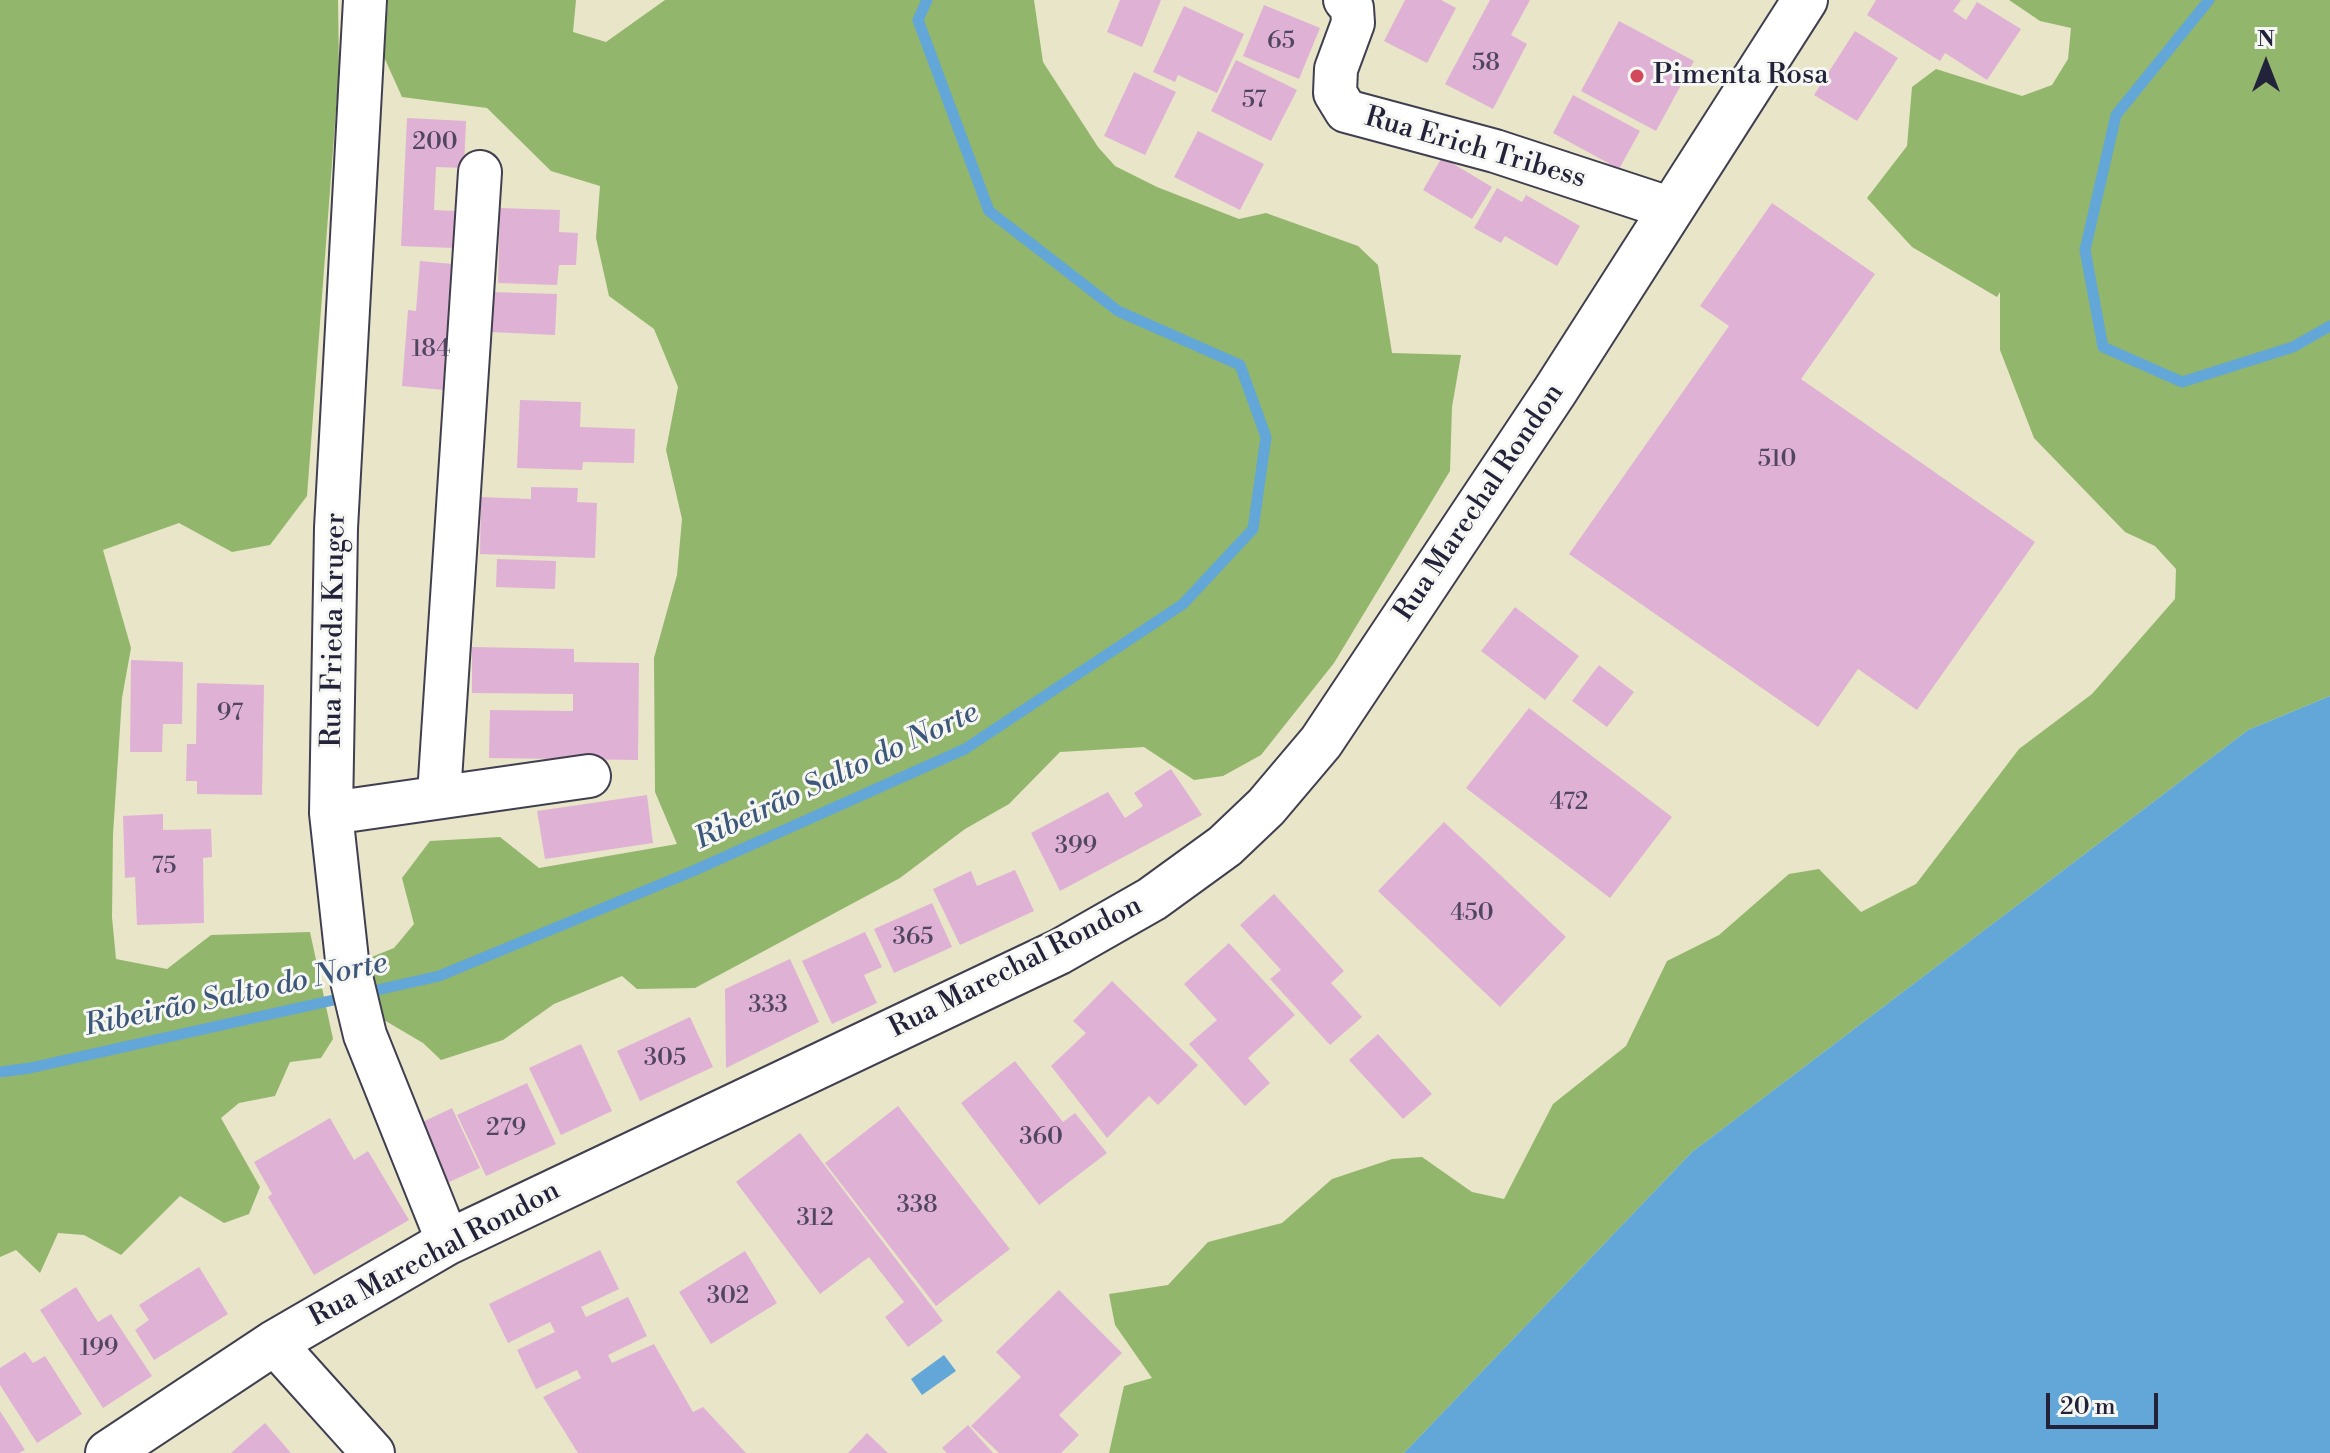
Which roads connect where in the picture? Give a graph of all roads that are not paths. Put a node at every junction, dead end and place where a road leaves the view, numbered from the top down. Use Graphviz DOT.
graph roads {
  1 [pos="365,0"];
  2 [pos="1345,0"];
  3 [pos="1805,0"];
  4 [pos="480,172"];
  5 [pos="1672,209"];
  6 [pos="589,776"];
  7 [pos="439,795"];
  8 [pos="331,813"];
  9 [pos="448,1242"];
  10 [pos="274,1343"];
  11 [pos="108,1453"];
  12 [pos="373,1453"];
  1 -- 8 [label="street, Rua Frieda Kruger"];
  2 -- 5 [label="street, Rua Erich Tribess"];
  3 -- 5 [label="main road, Rua Marechal Rondon"];
  4 -- 7 [label="street"];
  5 -- 9 [label="main road, Rua Marechal Rondon"];
  6 -- 7 [label="street"];
  7 -- 8 [label="street"];
  8 -- 9 [label="street, Rua Frieda Kruger"];
  9 -- 10 [label="main road, Rua Marechal Rondon"];
  10 -- 11 [label="main road, Rua Marechal Rondon"];
  10 -- 12 [label="street"];
}
